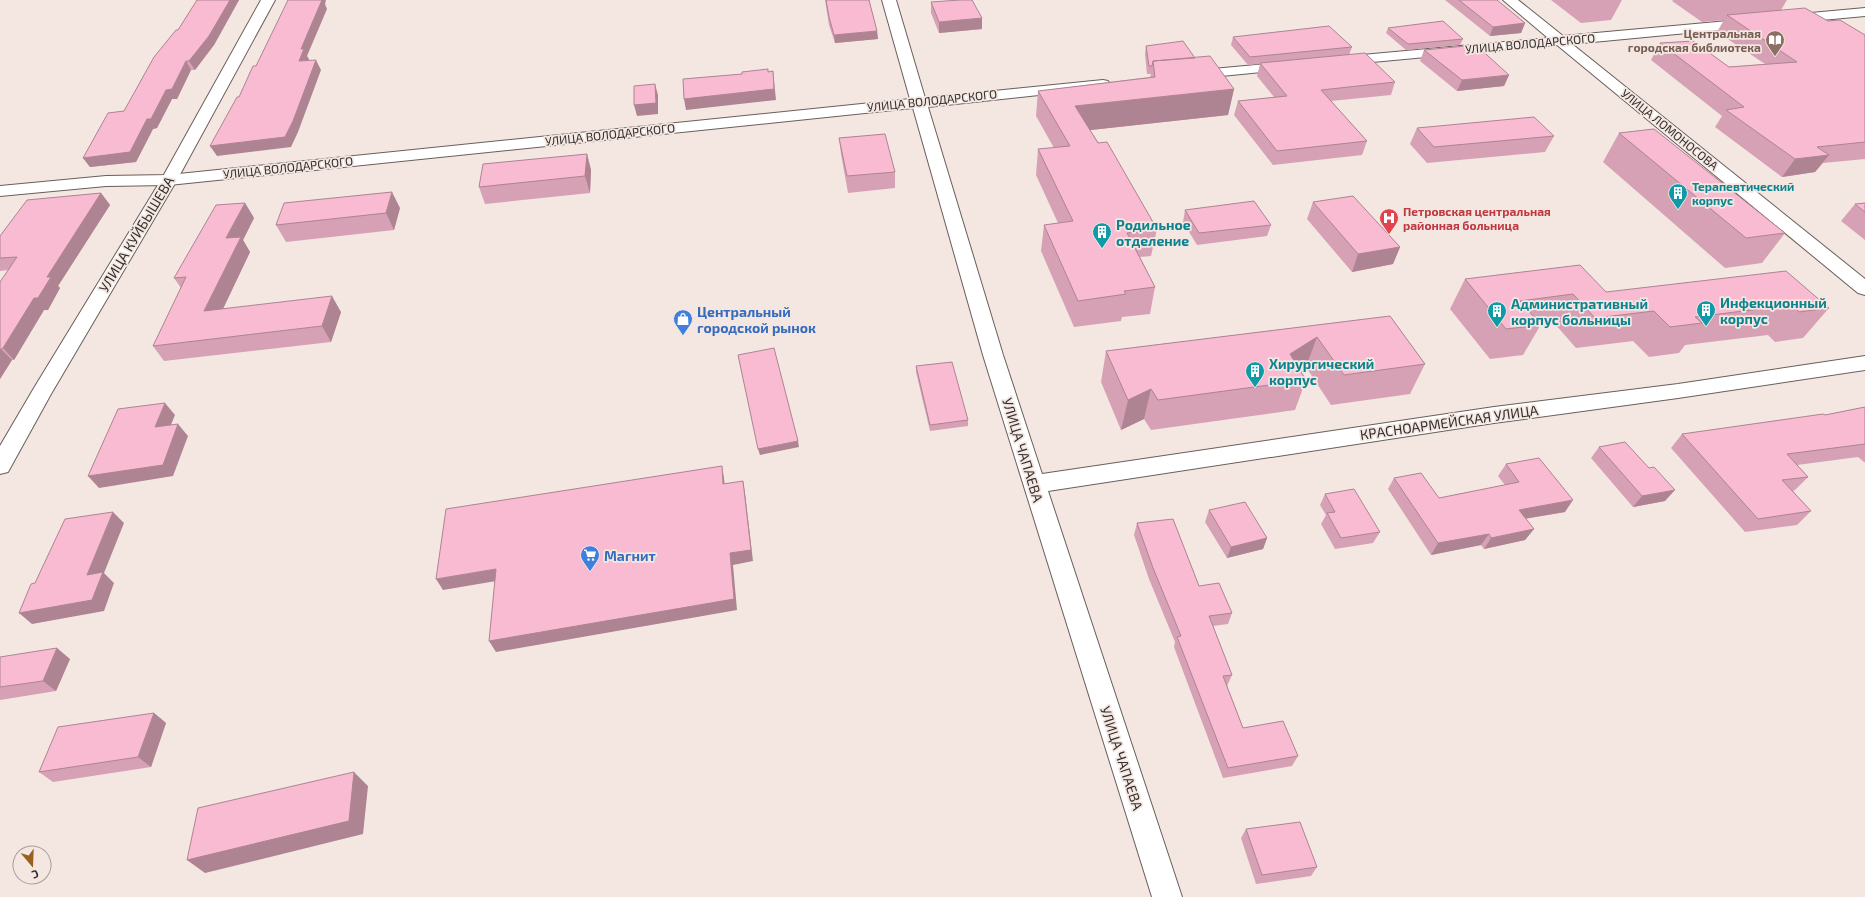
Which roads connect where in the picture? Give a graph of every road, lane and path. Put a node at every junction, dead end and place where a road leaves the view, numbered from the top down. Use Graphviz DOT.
graph roads {
  1 [pos="268,0"];
  2 [pos="889,0"];
  3 [pos="1510,0"];
  4 [pos="1832,3"];
  5 [pos="1865,12"];
  6 [pos="1849,14"];
  7 [pos="1865,23"];
  8 [pos="1561,40"];
  9 [pos="1323,62"];
  10 [pos="1299,65"];
  11 [pos="1180,76"];
  12 [pos="1117,82"];
  13 [pos="919,102"];
  14 [pos="169,180"];
  15 [pos="0,191"];
  16 [pos="1865,289"];
  17 [pos="1865,363"];
  18 [pos="0,466"];
  19 [pos="1034,484"];
  20 [pos="1167,897"];
  1 -- 14 [label="street, УЛИЦА КУЙБЫШЕВА"];
  2 -- 13 [label="street, УЛИЦА ЧАПАЕВА"];
  3 -- 8 [label="street, УЛИЦА ЛОМОНОСОВА"];
  4 -- 6 [label="street"];
  5 -- 6 [label="street, УЛИЦА ВОЛОДАРСКОГО"];
  6 -- 7 [label="street"];
  6 -- 8 [label="street, УЛИЦА ВОЛОДАРСКОГО"];
  8 -- 9 [label="street, УЛИЦА ВОЛОДАРСКОГО"];
  8 -- 16 [label="street, УЛИЦА ЛОМОНОСОВА"];
  10 -- 11 [label="street"];
  12 -- 13 [label="street, УЛИЦА ВОЛОДАРСКОГО"];
  13 -- 14 [label="street, УЛИЦА ВОЛОДАРСКОГО"];
  13 -- 19 [label="street, УЛИЦА ЧАПАЕВА"];
  14 -- 15 [label="street, УЛИЦА ВОЛОДАРСКОГО"];
  14 -- 18 [label="street, УЛИЦА КУЙБЫШЕВА"];
  17 -- 19 [label="street, КРАСНОАРМЕЙСКАЯ УЛИЦА"];
  19 -- 20 [label="street, УЛИЦА ЧАПАЕВА"];
}
